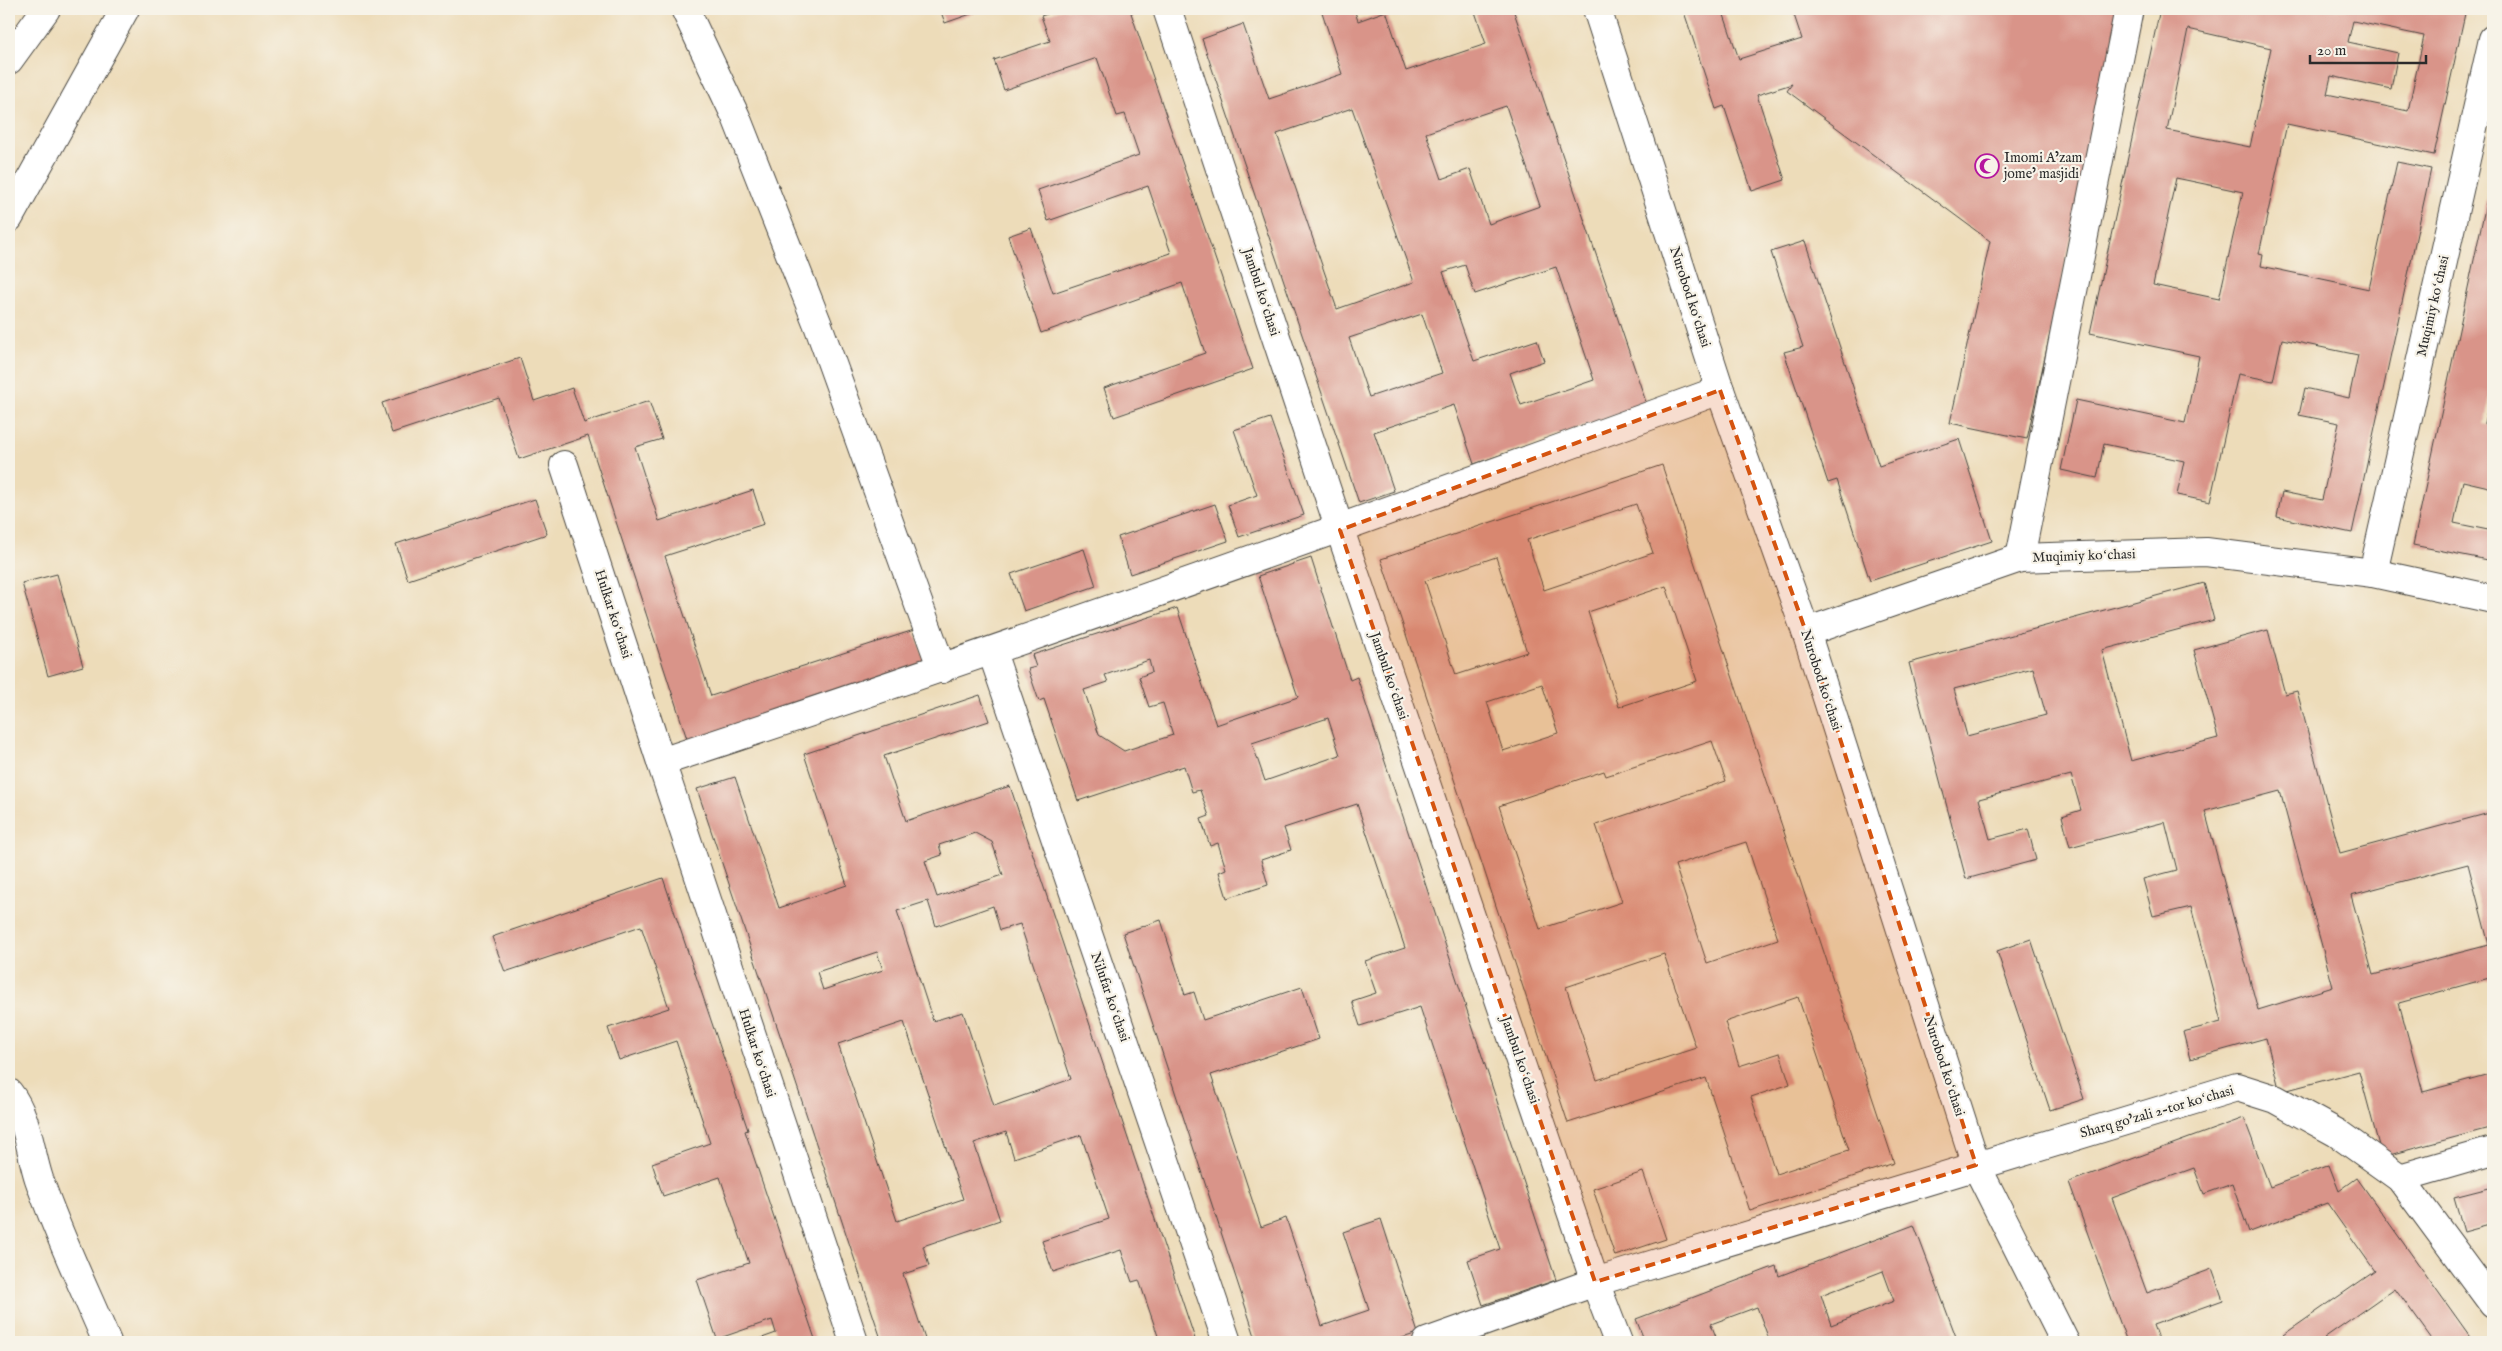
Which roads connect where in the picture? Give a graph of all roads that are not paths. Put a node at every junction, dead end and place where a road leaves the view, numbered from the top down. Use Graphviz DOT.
graph roads {
  1 [pos="46,9"];
  2 [pos="125,9"];
  3 [pos="685,9"];
  4 [pos="1167,9"];
  5 [pos="1597,9"];
  6 [pos="2129,9"];
  7 [pos="2493,40"];
  8 [pos="9,60"];
  9 [pos="9,218"];
  10 [pos="1720,390"];
  11 [pos="564,465"];
  12 [pos="1340,530"];
  13 [pos="2020,558"];
  14 [pos="2373,573"];
  15 [pos="2493,599"];
  16 [pos="1806,632"];
  17 [pos="992,652"];
  18 [pos="942,669"];
  19 [pos="661,762"];
  20 [pos="9,1093"];
  21 [pos="2493,1151"];
  22 [pos="1976,1165"];
  23 [pos="2400,1178"];
  24 [pos="1595,1282"];
  25 [pos="2493,1304"];
  26 [pos="107,1342"];
  27 [pos="854,1342"];
  28 [pos="1227,1342"];
  29 [pos="1427,1342"];
  30 [pos="1618,1342"];
  31 [pos="2065,1342"];
  1 -- 8 [label="street"];
  2 -- 9 [label="street"];
  3 -- 18 [label="street"];
  4 -- 12 [label="street, Jambul koʻchasi"];
  5 -- 10 [label="street, Nurobod koʻchasi"];
  6 -- 13 [label="street"];
  7 -- 14 [label="street, Muqimiy koʻchasi"];
  10 -- 12 [label="street"];
  10 -- 16 [label="street, Nurobod koʻchasi"];
  11 -- 19 [label="street, Hulkar koʻchasi"];
  12 -- 17 [label="street"];
  12 -- 24 [label="street, Jambul koʻchasi"];
  13 -- 14 [label="street, Muqimiy koʻchasi"];
  13 -- 16 [label="street, Muqimiy koʻchasi"];
  14 -- 15 [label="street, Muqimiy koʻchasi"];
  16 -- 22 [label="street, Nurobod koʻchasi"];
  17 -- 18 [label="street"];
  17 -- 28 [label="street, Nilufar koʻchasi"];
  18 -- 19 [label="street"];
  19 -- 27 [label="street, Hulkar koʻchasi"];
  20 -- 26 [label="street"];
  21 -- 23 [label="street"];
  22 -- 23 [label="street, Sharq go'zali 2-tor koʻchasi"];
  22 -- 24 [label="street, Sharq go'zali 2-tor koʻchasi"];
  22 -- 31 [label="street, Nurobod koʻchasi"];
  23 -- 25 [label="street, Sharq go'zali 2-tor koʻchasi"];
  24 -- 29 [label="street, Sharq go'zali 2-tor koʻchasi"];
  24 -- 30 [label="street, Jambul koʻchasi"];
}
